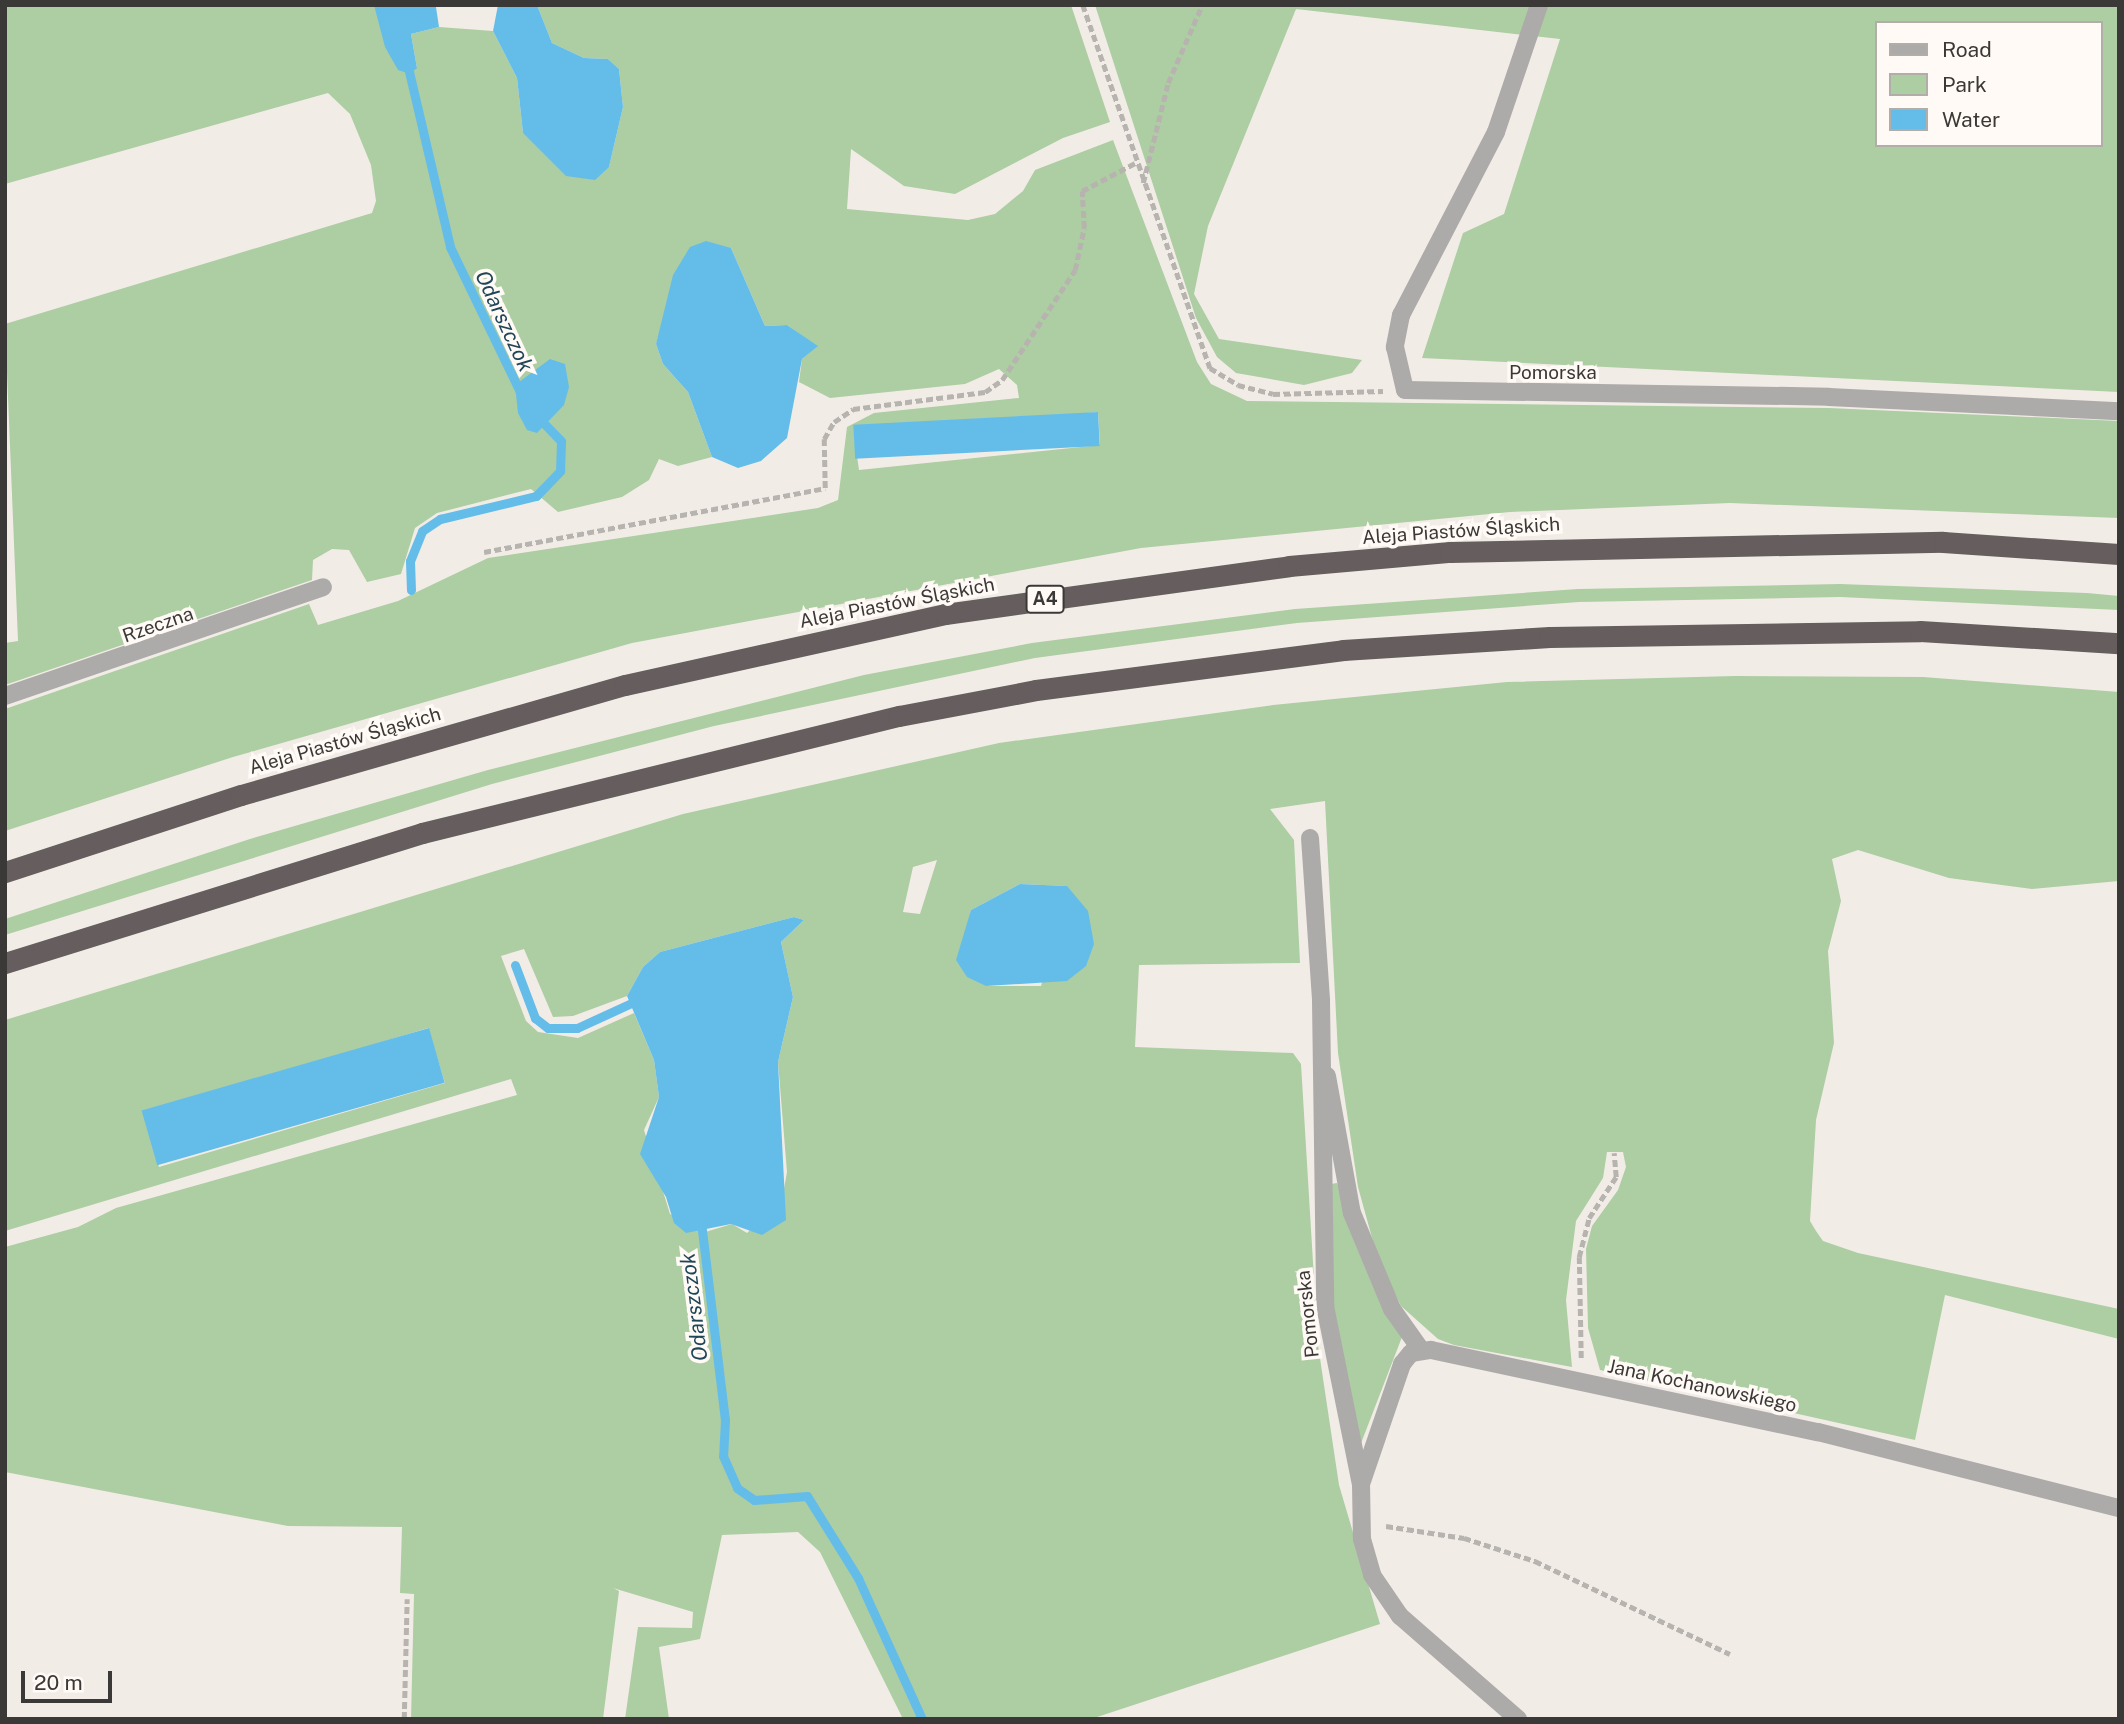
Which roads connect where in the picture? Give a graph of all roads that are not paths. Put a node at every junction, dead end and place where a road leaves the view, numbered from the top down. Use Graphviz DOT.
graph roads {
  1 [pos="1539,5"];
  2 [pos="2119,411"];
  3 [pos="2119,554"];
  4 [pos="323,587"];
  5 [pos="2119,643"];
  6 [pos="5,696"];
  7 [pos="1310,838"];
  8 [pos="5,872"];
  9 [pos="5,963"];
  10 [pos="1320,1035"];
  11 [pos="1421,1350"];
  12 [pos="1361,1484"];
  13 [pos="2119,1508"];
  14 [pos="1518,1719"];
  1 -- 2 [label="street, Pomorska"];
  3 -- 8 [label="highway, Aleja Piastów Śląskich / A4"];
  4 -- 6 [label="street, Rzeczna"];
  5 -- 9 [label="highway"];
  7 -- 10 [label="street, Pomorska"];
  10 -- 11 [label="street"];
  10 -- 12 [label="street, Pomorska"];
  11 -- 12 [label="street"];
  11 -- 13 [label="street, Jana Kochanowskiego"];
  12 -- 14 [label="street, Pomorska"];
}
